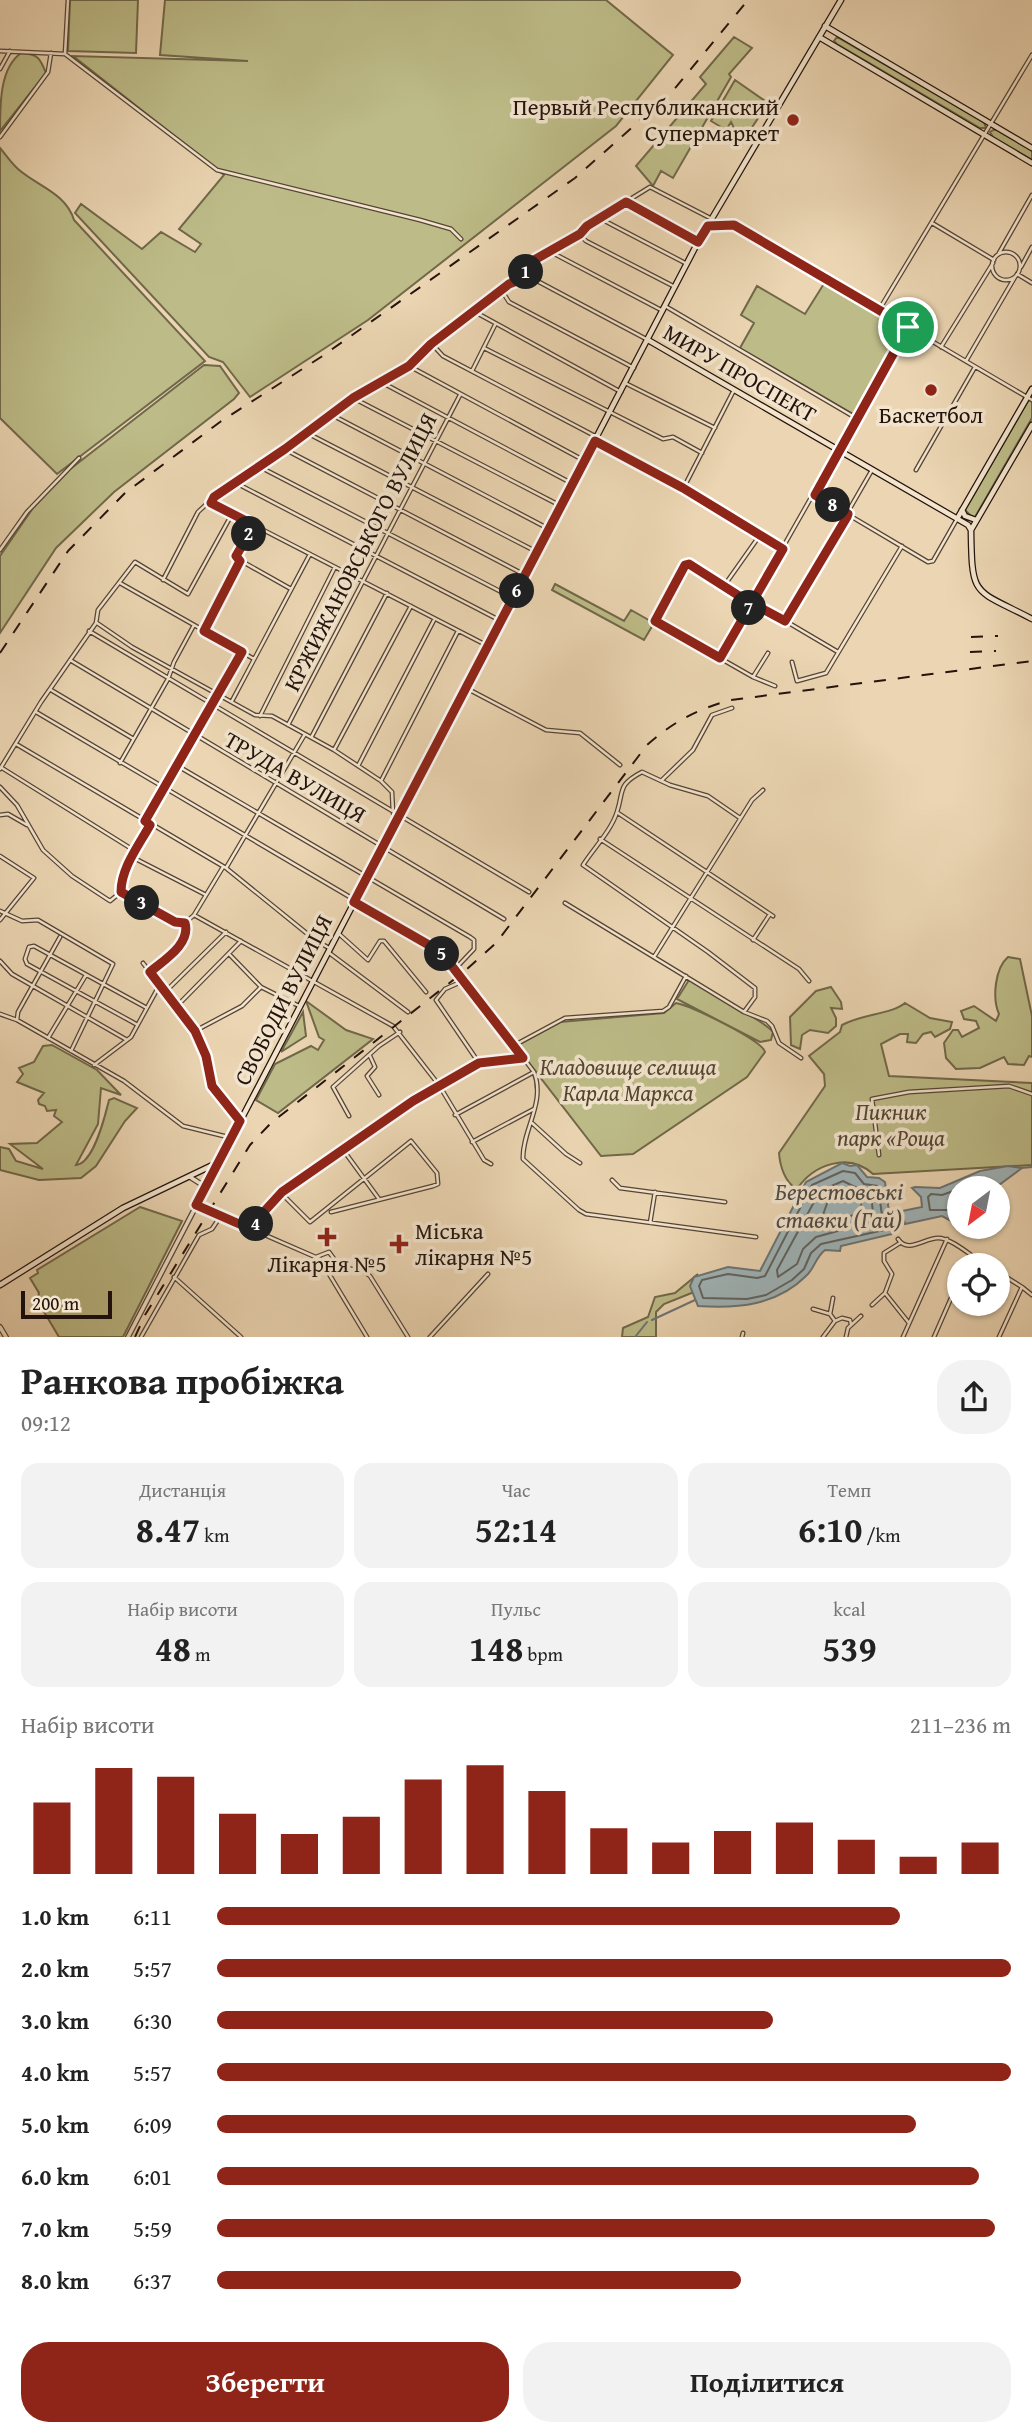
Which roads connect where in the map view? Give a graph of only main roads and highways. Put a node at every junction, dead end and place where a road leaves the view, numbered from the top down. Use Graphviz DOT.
graph roads {
  1 [pos="841,0"];
  2 [pos="825,26"];
  3 [pos="819,37"];
  4 [pos="834,46"];
  5 [pos="873,55"];
  6 [pos="1032,148"];
  7 [pos="1032,163"];
  8 [pos="648,340"];
  9 [pos="1032,389"];
  10 [pos="1030,399"];
  11 [pos="1032,425"];
  12 [pos="962,510"];
  13 [pos="957,519"];
  14 [pos="977,520"];
  15 [pos="971,530"];
  16 [pos="1032,620"];
  17 [pos="0,1285"];
  1 -- 2 [label="main road, СВОБОДИ ВУЛИЦЯ"];
  2 -- 3 [label="main road, СВОБОДИ ВУЛИЦЯ"];
  2 -- 5 [label="main road"];
  3 -- 4 [label="main road"];
  3 -- 8 [label="main road, СВОБОДИ ВУЛИЦЯ"];
  4 -- 5 [label="main road"];
  4 -- 7 [label="main road"];
  5 -- 6 [label="main road"];
  8 -- 13 [label="main road, МИРУ ПРОСПЕКТ"];
  8 -- 17 [label="main road, СВОБОДИ ВУЛИЦЯ"];
  9 -- 10 [label="main road"];
  10 -- 12 [label="main road"];
  11 -- 14 [label="main road"];
  12 -- 13 [label="main road"];
  12 -- 14 [label="main road"];
  13 -- 15 [label="main road, МИРУ ПРОСПЕКТ"];
  14 -- 15 [label="main road"];
  15 -- 16 [label="main road"];
}
